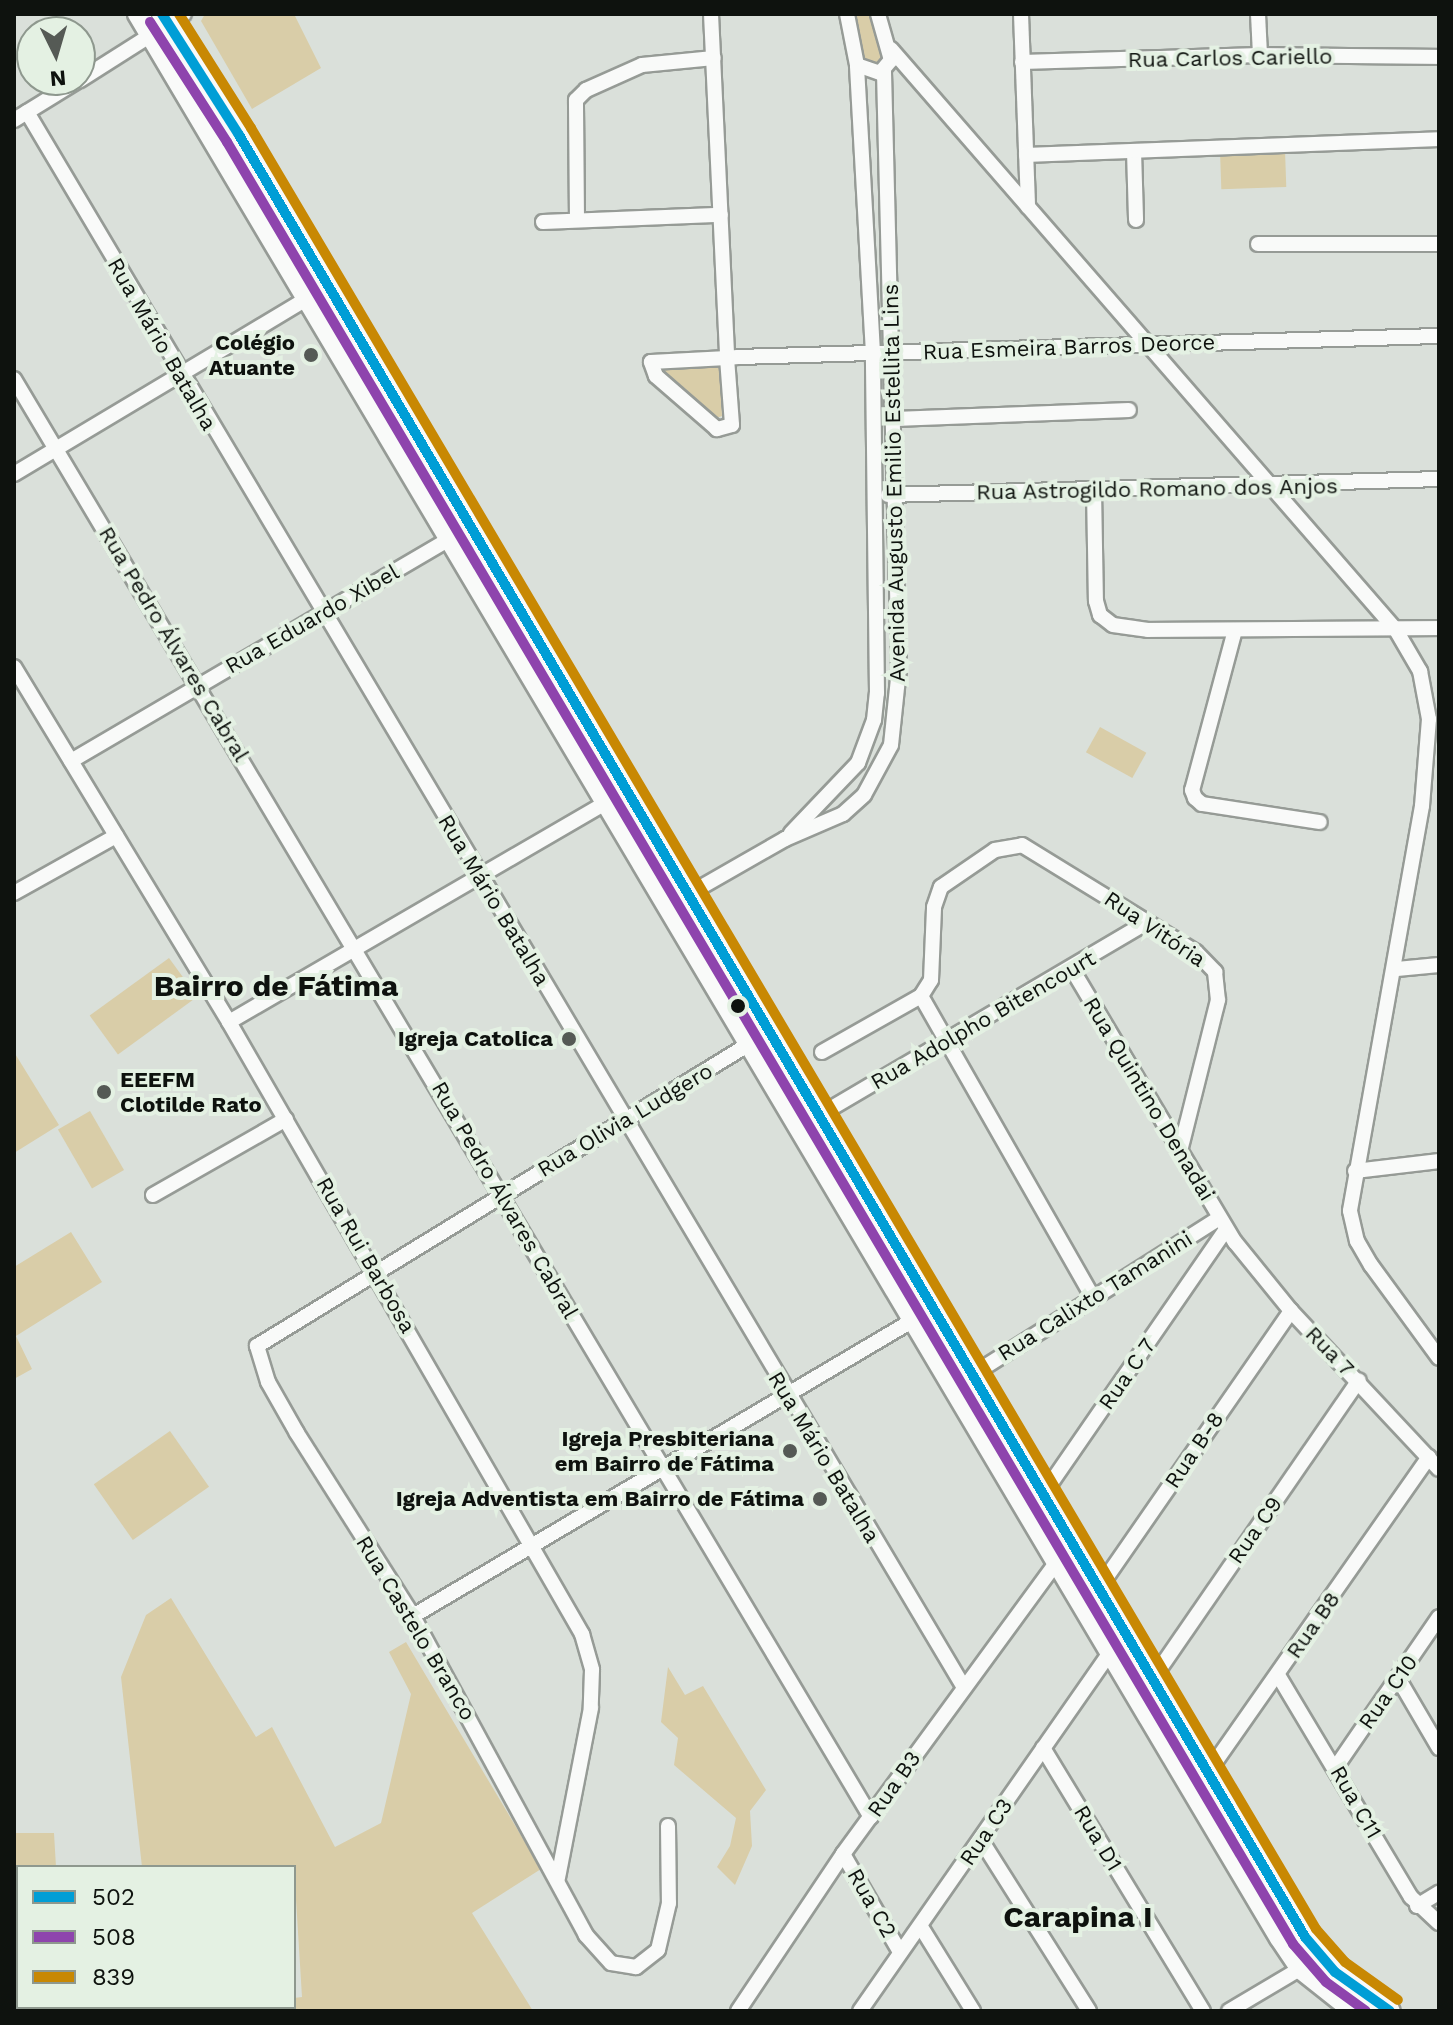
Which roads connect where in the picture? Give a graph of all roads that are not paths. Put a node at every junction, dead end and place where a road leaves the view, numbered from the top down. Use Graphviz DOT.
graph roads {
  1 [pos="138,14"];
  2 [pos="144,14"];
  3 [pos="711,14"];
  4 [pos="847,14"];
  5 [pos="878,14"];
  6 [pos="1021,14"];
  7 [pos="1258,14"];
  8 [pos="167,16"];
  9 [pos="151,36"];
  10 [pos="891,49"];
  11 [pos="1260,55"];
  12 [pos="1439,57"];
  13 [pos="714,58"];
  14 [pos="1022,62"];
  15 [pos="857,65"];
  16 [pos="96,70"];
  17 [pos="884,71"];
  18 [pos="54,96"];
  19 [pos="21,116"];
  20 [pos="1439,139"];
  21 [pos="1134,151"];
  22 [pos="1026,155"];
  23 [pos="1028,207"];
  24 [pos="721,215"];
  25 [pos="577,220"];
  26 [pos="1136,220"];
  27 [pos="543,222"];
  28 [pos="1258,244"];
  29 [pos="1439,244"];
  30 [pos="308,298"];
  31 [pos="1439,336"];
  32 [pos="1152,345"];
  33 [pos="894,352"];
  34 [pos="873,353"];
  35 [pos="727,358"];
  36 [pos="180,377"];
  37 [pos="14,379"];
  38 [pos="1129,410"];
  39 [pos="895,419"];
  40 [pos="56,449"];
  41 [pos="14,474"];
  42 [pos="1439,479"];
  43 [pos="1275,488"];
  44 [pos="1094,490"];
  45 [pos="896,495"];
  46 [pos="875,496"];
  47 [pos="471,526"];
  48 [pos="450,538"];
  49 [pos="322,613"];
  50 [pos="1439,628"];
  51 [pos="1235,630"];
  52 [pos="1396,630"];
  53 [pos="14,667"];
  54 [pos="198,685"];
  55 [pos="71,761"];
  56 [pos="607,802"];
  57 [pos="633,802"];
  58 [pos="1320,822"];
  59 [pos="116,836"];
  60 [pos="785,839"];
  61 [pos="480,876"];
  62 [pos="14,893"];
  63 [pos="689,894"];
  64 [pos="1147,922"];
  65 [pos="356,947"];
  66 [pos="1439,965"];
  67 [pos="1072,969"];
  68 [pos="1397,969"];
  69 [pos="921,996"];
  70 [pos="229,1022"];
  71 [pos="947,1040"];
  72 [pos="749,1044"];
  73 [pos="822,1052"];
  74 [pos="818,1116"];
  75 [pos="286,1119"];
  76 [pos="624,1120"];
  77 [pos="1180,1151"];
  78 [pos="1439,1161"];
  79 [pos="1355,1171"];
  80 [pos="503,1194"];
  81 [pos="153,1195"];
  82 [pos="1223,1224"];
  83 [pos="375,1272"];
  84 [pos="1093,1297"];
  85 [pos="932,1309"];
  86 [pos="1291,1311"];
  87 [pos="913,1321"];
  88 [pos="257,1346"];
  89 [pos="1439,1358"];
  90 [pos="972,1375"];
  91 [pos="1359,1380"];
  92 [pos="786,1394"];
  93 [pos="1434,1463"];
  94 [pos="660,1467"];
  95 [pos="1015,1490"];
  96 [pos="1042,1493"];
  97 [pos="532,1542"];
  98 [pos="1057,1562"];
  99 [pos="1097,1591"];
  100 [pos="413,1616"];
  101 [pos="1439,1617"];
  102 [pos="1110,1653"];
  103 [pos="1278,1675"];
  104 [pos="1398,1678"];
  105 [pos="1152,1680"];
  106 [pos="963,1686"];
  107 [pos="1043,1748"];
  108 [pos="1439,1748"];
  109 [pos="1336,1767"];
  110 [pos="1209,1771"];
  111 [pos="1194,1790"];
  112 [pos="871,1817"];
  113 [pos="668,1826"];
  114 [pos="981,1840"];
  115 [pos="843,1854"];
  116 [pos="558,1878"];
  117 [pos="1439,1893"];
  118 [pos="1417,1906"];
  119 [pos="1439,1923"];
  120 [pos="921,1927"];
  121 [pos="900,1952"];
  122 [pos="1320,1957"];
  123 [pos="1301,1969"];
  124 [pos="741,2009"];
  125 [pos="860,2011"];
  126 [pos="973,2011"];
  127 [pos="1089,2011"];
  128 [pos="1203,2011"];
  129 [pos="1229,2011"];
  130 [pos="1354,2011"];
  131 [pos="1390,2011"];
  1 -- 9 [label="street"];
  2 -- 8 [label="street"];
  3 -- 13 [label="street"];
  4 -- 15 [label="street, Avenida Augusto Emilio Estellita Lins"];
  5 -- 10 [label="street"];
  6 -- 14 [label="street"];
  7 -- 11 [label="street"];
  8 -- 9 [label="street"];
  8 -- 47 [label="street"];
  9 -- 16 [label="street"];
  9 -- 30 [label="street"];
  10 -- 17 [label="street, Avenida Augusto Emilio Estellita Lins"];
  10 -- 23 [label="street"];
  11 -- 12 [label="street, Rua Carlos Cariello"];
  11 -- 14 [label="street, Rua Carlos Cariello"];
  13 -- 24 [label="street"];
  13 -- 25 [label="street"];
  14 -- 22 [label="street"];
  15 -- 17 [label="street"];
  15 -- 34 [label="street, Avenida Augusto Emilio Estellita Lins"];
  17 -- 33 [label="street, Avenida Augusto Emilio Estellita Lins"];
  18 -- 19 [label="street"];
  19 -- 36 [label="street, Rua Mário Batalha"];
  20 -- 21 [label="street"];
  21 -- 22 [label="street"];
  21 -- 26 [label="street"];
  22 -- 23 [label="street"];
  23 -- 32 [label="street"];
  24 -- 25 [label="street"];
  24 -- 35 [label="street"];
  25 -- 27 [label="street"];
  28 -- 29 [label="street"];
  30 -- 36 [label="street"];
  30 -- 48 [label="street"];
  31 -- 32 [label="street, Rua Esmeira Barros Deorce"];
  32 -- 33 [label="street, Rua Esmeira Barros Deorce"];
  32 -- 43 [label="street"];
  33 -- 34 [label="street, Rua Esmeira Barros Deorce"];
  33 -- 39 [label="street, Avenida Augusto Emilio Estellita Lins"];
  34 -- 35 [label="street, Rua Esmeira Barros Deorce"];
  34 -- 46 [label="street, Avenida Augusto Emilio Estellita Lins"];
  35 -- 35 [label="street, Rua Esmeira Barros Deorce"];
  36 -- 40 [label="street"];
  36 -- 49 [label="street, Rua Mário Batalha"];
  37 -- 40 [label="street, Rua Pedro Álvares Cabral"];
  38 -- 39 [label="street"];
  39 -- 45 [label="street, Avenida Augusto Emilio Estellita Lins"];
  40 -- 41 [label="street"];
  40 -- 54 [label="street, Rua Pedro Álvares Cabral"];
  42 -- 43 [label="street, Rua Astrogildo Romano dos Anjos"];
  43 -- 44 [label="street, Rua Astrogildo Romano dos Anjos"];
  43 -- 52 [label="street"];
  44 -- 45 [label="street, Rua Astrogildo Romano dos Anjos"];
  44 -- 51 [label="street"];
  45 -- 46 [label="street, Rua Astrogildo Romano dos Anjos"];
  45 -- 60 [label="street, Avenida Augusto Emilio Estellita Lins"];
  46 -- 60 [label="street, Avenida Augusto Emilio Estellita Lins"];
  47 -- 48 [label="street, Rua Eduardo Xibel"];
  47 -- 57 [label="street"];
  48 -- 49 [label="street, Rua Eduardo Xibel"];
  48 -- 56 [label="street"];
  49 -- 54 [label="street, Rua Eduardo Xibel"];
  49 -- 61 [label="street, Rua Mário Batalha"];
  50 -- 52 [label="street"];
  51 -- 52 [label="street"];
  51 -- 58 [label="street"];
  52 -- 68 [label="street"];
  53 -- 55 [label="street, Rua Rui Barbosa"];
  54 -- 55 [label="street, Rua Eduardo Xibel"];
  54 -- 65 [label="street, Rua Pedro Álvares Cabral"];
  55 -- 59 [label="street, Rua Rui Barbosa"];
  56 -- 57 [label="street"];
  56 -- 61 [label="street"];
  56 -- 72 [label="street"];
  57 -- 63 [label="street"];
  59 -- 62 [label="street"];
  59 -- 70 [label="street, Rua Rui Barbosa"];
  60 -- 63 [label="street, Avenida Augusto Emilio Estellita Lins"];
  61 -- 65 [label="street"];
  61 -- 76 [label="street, Rua Mário Batalha"];
  63 -- 74 [label="street"];
  64 -- 67 [label="street, Rua Adolpho Bitencourt"];
  64 -- 69 [label="street, Rua Vitória"];
  64 -- 77 [label="street, Rua Vitória"];
  65 -- 70 [label="street"];
  65 -- 80 [label="street, Rua Pedro Álvares Cabral"];
  66 -- 68 [label="street"];
  67 -- 71 [label="street, Rua Adolpho Bitencourt"];
  67 -- 77 [label="street, Rua Quintino Denadai"];
  68 -- 79 [label="street"];
  69 -- 71 [label="street"];
  69 -- 73 [label="street"];
  70 -- 75 [label="street, Rua Rui Barbosa"];
  71 -- 74 [label="street, Rua Adolpho Bitencourt"];
  71 -- 84 [label="street"];
  72 -- 76 [label="street, Rua Olivia Ludgero"];
  72 -- 87 [label="street"];
  74 -- 85 [label="street"];
  75 -- 81 [label="street"];
  75 -- 83 [label="street, Rua Rui Barbosa"];
  76 -- 80 [label="street, Rua Olivia Ludgero"];
  76 -- 92 [label="street, Rua Mário Batalha"];
  77 -- 82 [label="street, Rua Quintino Denadai"];
  78 -- 79 [label="street"];
  79 -- 89 [label="street"];
  80 -- 83 [label="street, Rua Olivia Ludgero"];
  80 -- 94 [label="street, Rua Pedro Álvares Cabral"];
  82 -- 84 [label="street, Rua Calixto Tamanini"];
  82 -- 86 [label="street, Rua 7"];
  82 -- 96 [label="street, Rua C 7"];
  83 -- 88 [label="street, Rua Olivia Ludgero"];
  83 -- 97 [label="street, Rua Rui Barbosa"];
  84 -- 90 [label="street, Rua Calixto Tamanini"];
  85 -- 87 [label="street"];
  85 -- 90 [label="street"];
  86 -- 91 [label="street, Rua 7"];
  86 -- 99 [label="street, Rua B-8"];
  87 -- 92 [label="street"];
  87 -- 95 [label="street"];
  88 -- 100 [label="street, Rua Castelo Branco"];
  90 -- 96 [label="street"];
  91 -- 93 [label="street, Rua 7"];
  91 -- 105 [label="street, Rua C9"];
  92 -- 94 [label="street"];
  92 -- 106 [label="street, Rua Mário Batalha"];
  93 -- 103 [label="street, Rua B8"];
  94 -- 97 [label="street"];
  94 -- 112 [label="street, Rua Pedro Álvares Cabral"];
  95 -- 96 [label="street"];
  95 -- 98 [label="street"];
  96 -- 99 [label="street"];
  97 -- 100 [label="street"];
  97 -- 116 [label="street, Rua Rui Barbosa"];
  98 -- 102 [label="street"];
  98 -- 106 [label="street, Rua B3"];
  99 -- 105 [label="street"];
  100 -- 116 [label="street, Rua Castelo Branco"];
  101 -- 104 [label="street, Rua C10"];
  102 -- 107 [label="street, Rua C3"];
  102 -- 111 [label="street"];
  103 -- 109 [label="street, Rua C11"];
  103 -- 110 [label="street, Rua B8"];
  104 -- 108 [label="street"];
  104 -- 109 [label="street, Rua C10"];
  105 -- 110 [label="street"];
  106 -- 112 [label="street, Rua B3"];
  107 -- 114 [label="street, Rua C3"];
  107 -- 128 [label="street, Rua D1"];
  109 -- 118 [label="street, Rua C11"];
  110 -- 111 [label="street, Rua B8"];
  110 -- 122 [label="street"];
  111 -- 123 [label="street"];
  112 -- 115 [label="street, Rua B3"];
  113 -- 116 [label="street, Rua Castelo Branco"];
  114 -- 120 [label="street, Rua C3"];
  114 -- 127 [label="street"];
  115 -- 121 [label="street, Rua C2"];
  115 -- 124 [label="street, Rua B3"];
  117 -- 118 [label="street"];
  118 -- 119 [label="street, Rua C11"];
  120 -- 121 [label="street, Rua C3"];
  120 -- 126 [label="street"];
  121 -- 125 [label="street, Rua C3"];
  122 -- 123 [label="street"];
  122 -- 131 [label="street"];
  123 -- 129 [label="street"];
  123 -- 130 [label="street"];
}
